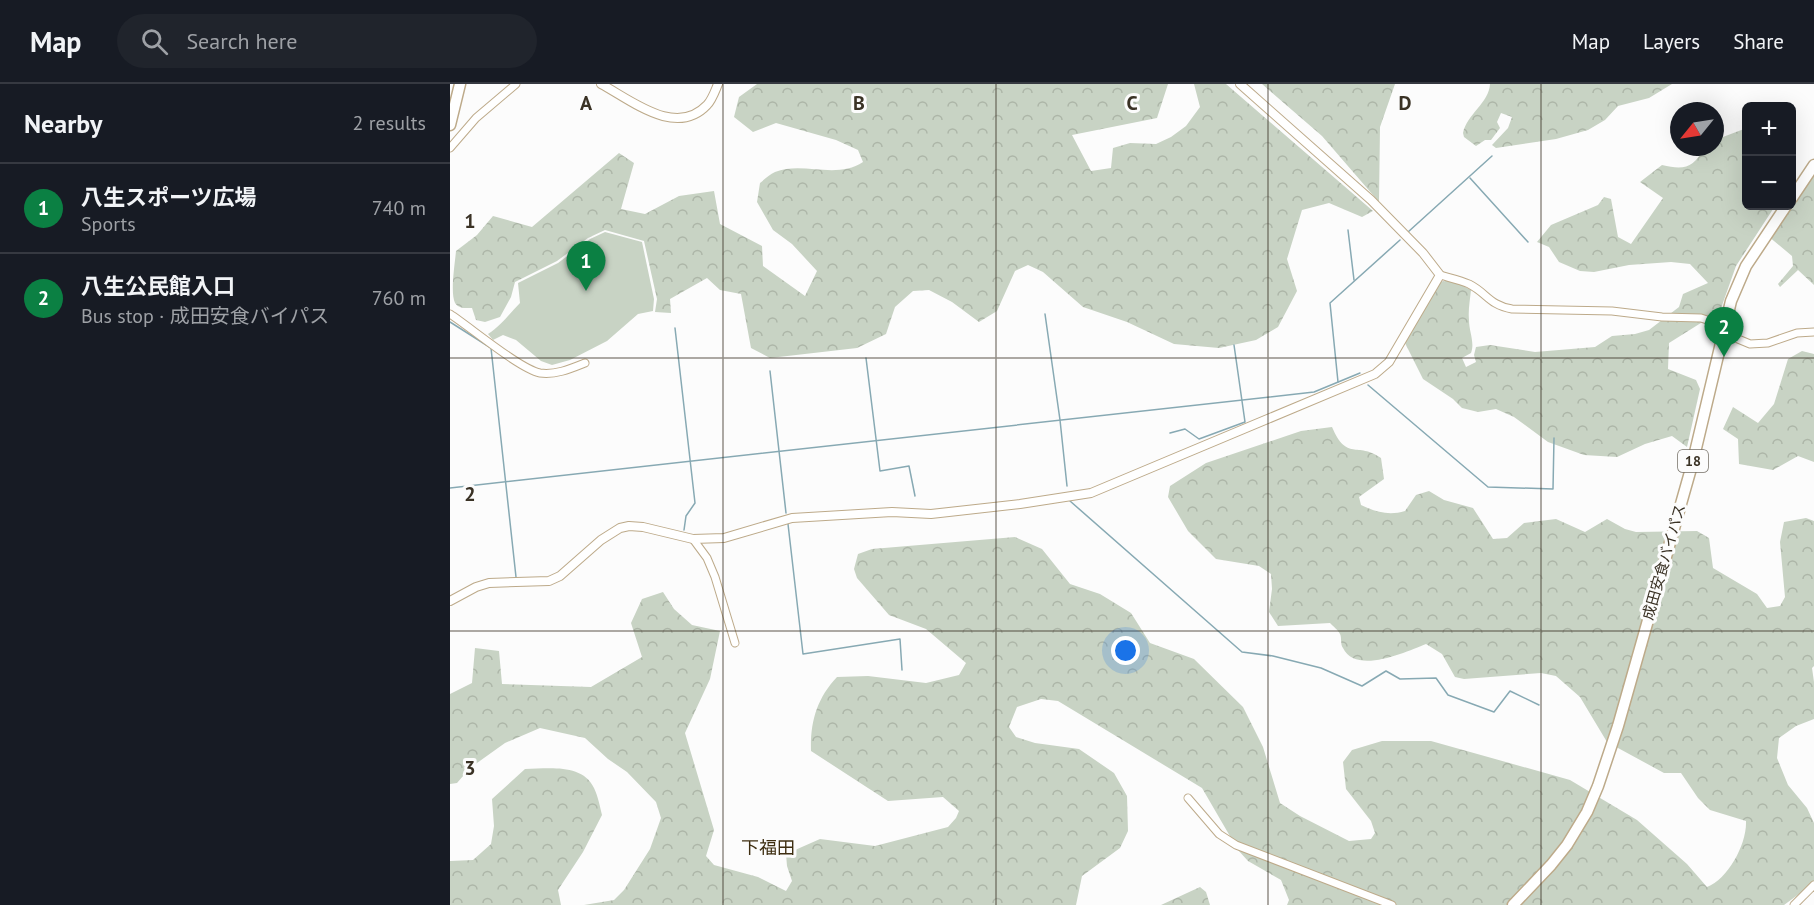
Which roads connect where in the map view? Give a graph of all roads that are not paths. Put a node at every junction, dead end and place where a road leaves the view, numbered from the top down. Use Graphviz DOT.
graph roads {
  1 [pos="460,84"];
  2 [pos="516,84"];
  3 [pos="601,84"];
  4 [pos="718,84"];
  5 [pos="1240,84"];
  6 [pos="450,125"];
  7 [pos="450,148"];
  8 [pos="1814,165"];
  9 [pos="1796,191"];
  10 [pos="1783,210"];
  11 [pos="1440,275"];
  12 [pos="450,314"];
  13 [pos="1724,330"];
  14 [pos="1814,332"];
  15 [pos="585,363"];
  16 [pos="693,539"];
  17 [pos="450,601"];
  18 [pos="735,643"];
  19 [pos="1188,798"];
  20 [pos="1814,885"];
  21 [pos="1392,905"];
  22 [pos="1513,905"];
  23 [pos="1794,905"];
  1 -- 6 [label="main road"];
  2 -- 7 [label="street"];
  3 -- 4 [label="street"];
  5 -- 11 [label="street"];
  8 -- 9 [label="main road"];
  10 -- 13 [label="main road, 成田安食バイパス / 18"];
  11 -- 13 [label="street"];
  11 -- 16 [label="street"];
  12 -- 15 [label="street"];
  13 -- 14 [label="street"];
  13 -- 22 [label="main road, 成田安食バイパス / 18"];
  16 -- 17 [label="street"];
  16 -- 18 [label="street"];
  19 -- 21 [label="street"];
  20 -- 23 [label="street"];
}
